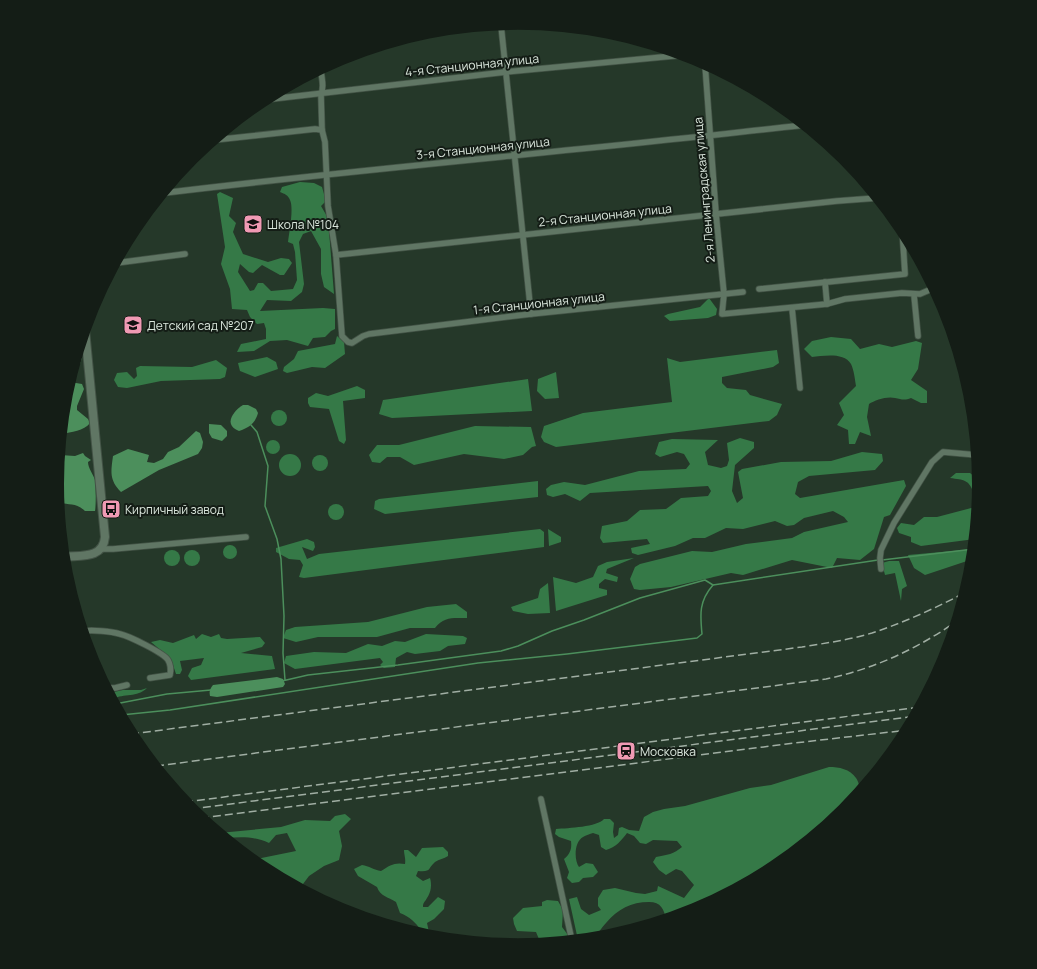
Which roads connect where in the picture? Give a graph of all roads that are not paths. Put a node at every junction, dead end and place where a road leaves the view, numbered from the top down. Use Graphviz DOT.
graph roads {
  1 [pos="502,31"];
  2 [pos="671,56"];
  3 [pos="705,71"];
  4 [pos="506,72"];
  5 [pos="322,75"];
  6 [pos="321,94"];
  7 [pos="280,98"];
  8 [pos="797,126"];
  9 [pos="322,130"];
  10 [pos="710,136"];
  11 [pos="224,139"];
  12 [pos="515,155"];
  13 [pos="326,175"];
  14 [pos="171,192"];
  15 [pos="871,198"];
  16 [pos="716,214"];
  17 [pos="523,235"];
  18 [pos="903,243"];
  19 [pos="185,254"];
  20 [pos="336,255"];
  21 [pos="122,262"];
  22 [pos="825,282"];
  23 [pos="759,289"];
  24 [pos="929,290"];
  25 [pos="743,292"];
  26 [pos="724,294"];
  27 [pos="914,295"];
  28 [pos="828,304"];
  29 [pos="792,308"];
  30 [pos="531,314"];
  31 [pos="918,336"];
  32 [pos="86,343"];
  33 [pos="800,388"];
  34 [pos="972,455"];
  35 [pos="246,537"];
  36 [pos="101,549"];
  37 [pos="70,556"];
  38 [pos="881,569"];
  39 [pos="88,631"];
  40 [pos="150,678"];
  41 [pos="127,685"];
  42 [pos="112,688"];
  43 [pos="541,799"];
  44 [pos="571,936"];
  1 -- 4 [label="street"];
  2 -- 4 [label="street, 4-я Станционная улица"];
  3 -- 10 [label="street, 2-я Ленинградская улица"];
  4 -- 6 [label="street, 4-я Станционная улица"];
  4 -- 12 [label="street"];
  5 -- 6 [label="street"];
  6 -- 7 [label="street, 4-я Станционная улица"];
  6 -- 9 [label="street"];
  8 -- 10 [label="street, 3-я Станционная улица"];
  9 -- 11 [label="street"];
  9 -- 13 [label="street"];
  10 -- 12 [label="street, 3-я Станционная улица"];
  10 -- 16 [label="street, 2-я Ленинградская улица"];
  12 -- 13 [label="street, 3-я Станционная улица"];
  12 -- 17 [label="street"];
  13 -- 14 [label="street, 3-я Станционная улица"];
  13 -- 20 [label="street"];
  15 -- 16 [label="street, 2-я Станционная улица"];
  16 -- 17 [label="street, 2-я Станционная улица"];
  16 -- 26 [label="street, 2-я Ленинградская улица"];
  17 -- 20 [label="street, 2-я Станционная улица"];
  17 -- 30 [label="street"];
  18 -- 22 [label="street"];
  19 -- 21 [label="street"];
  20 -- 30 [label="street, 1-я Станционная улица"];
  22 -- 23 [label="street"];
  22 -- 28 [label="street"];
  24 -- 27 [label="street"];
  25 -- 26 [label="street, 1-я Станционная улица"];
  26 -- 29 [label="street, 2-я Ленинградская улица"];
  26 -- 30 [label="street, 1-я Станционная улица"];
  27 -- 28 [label="street"];
  27 -- 31 [label="street"];
  28 -- 29 [label="street"];
  29 -- 33 [label="street"];
  32 -- 36 [label="street"];
  34 -- 38 [label="street"];
  35 -- 36 [label="street"];
  36 -- 37 [label="street"];
  39 -- 40 [label="street"];
  41 -- 42 [label="street"];
  43 -- 44 [label="street"];
}
